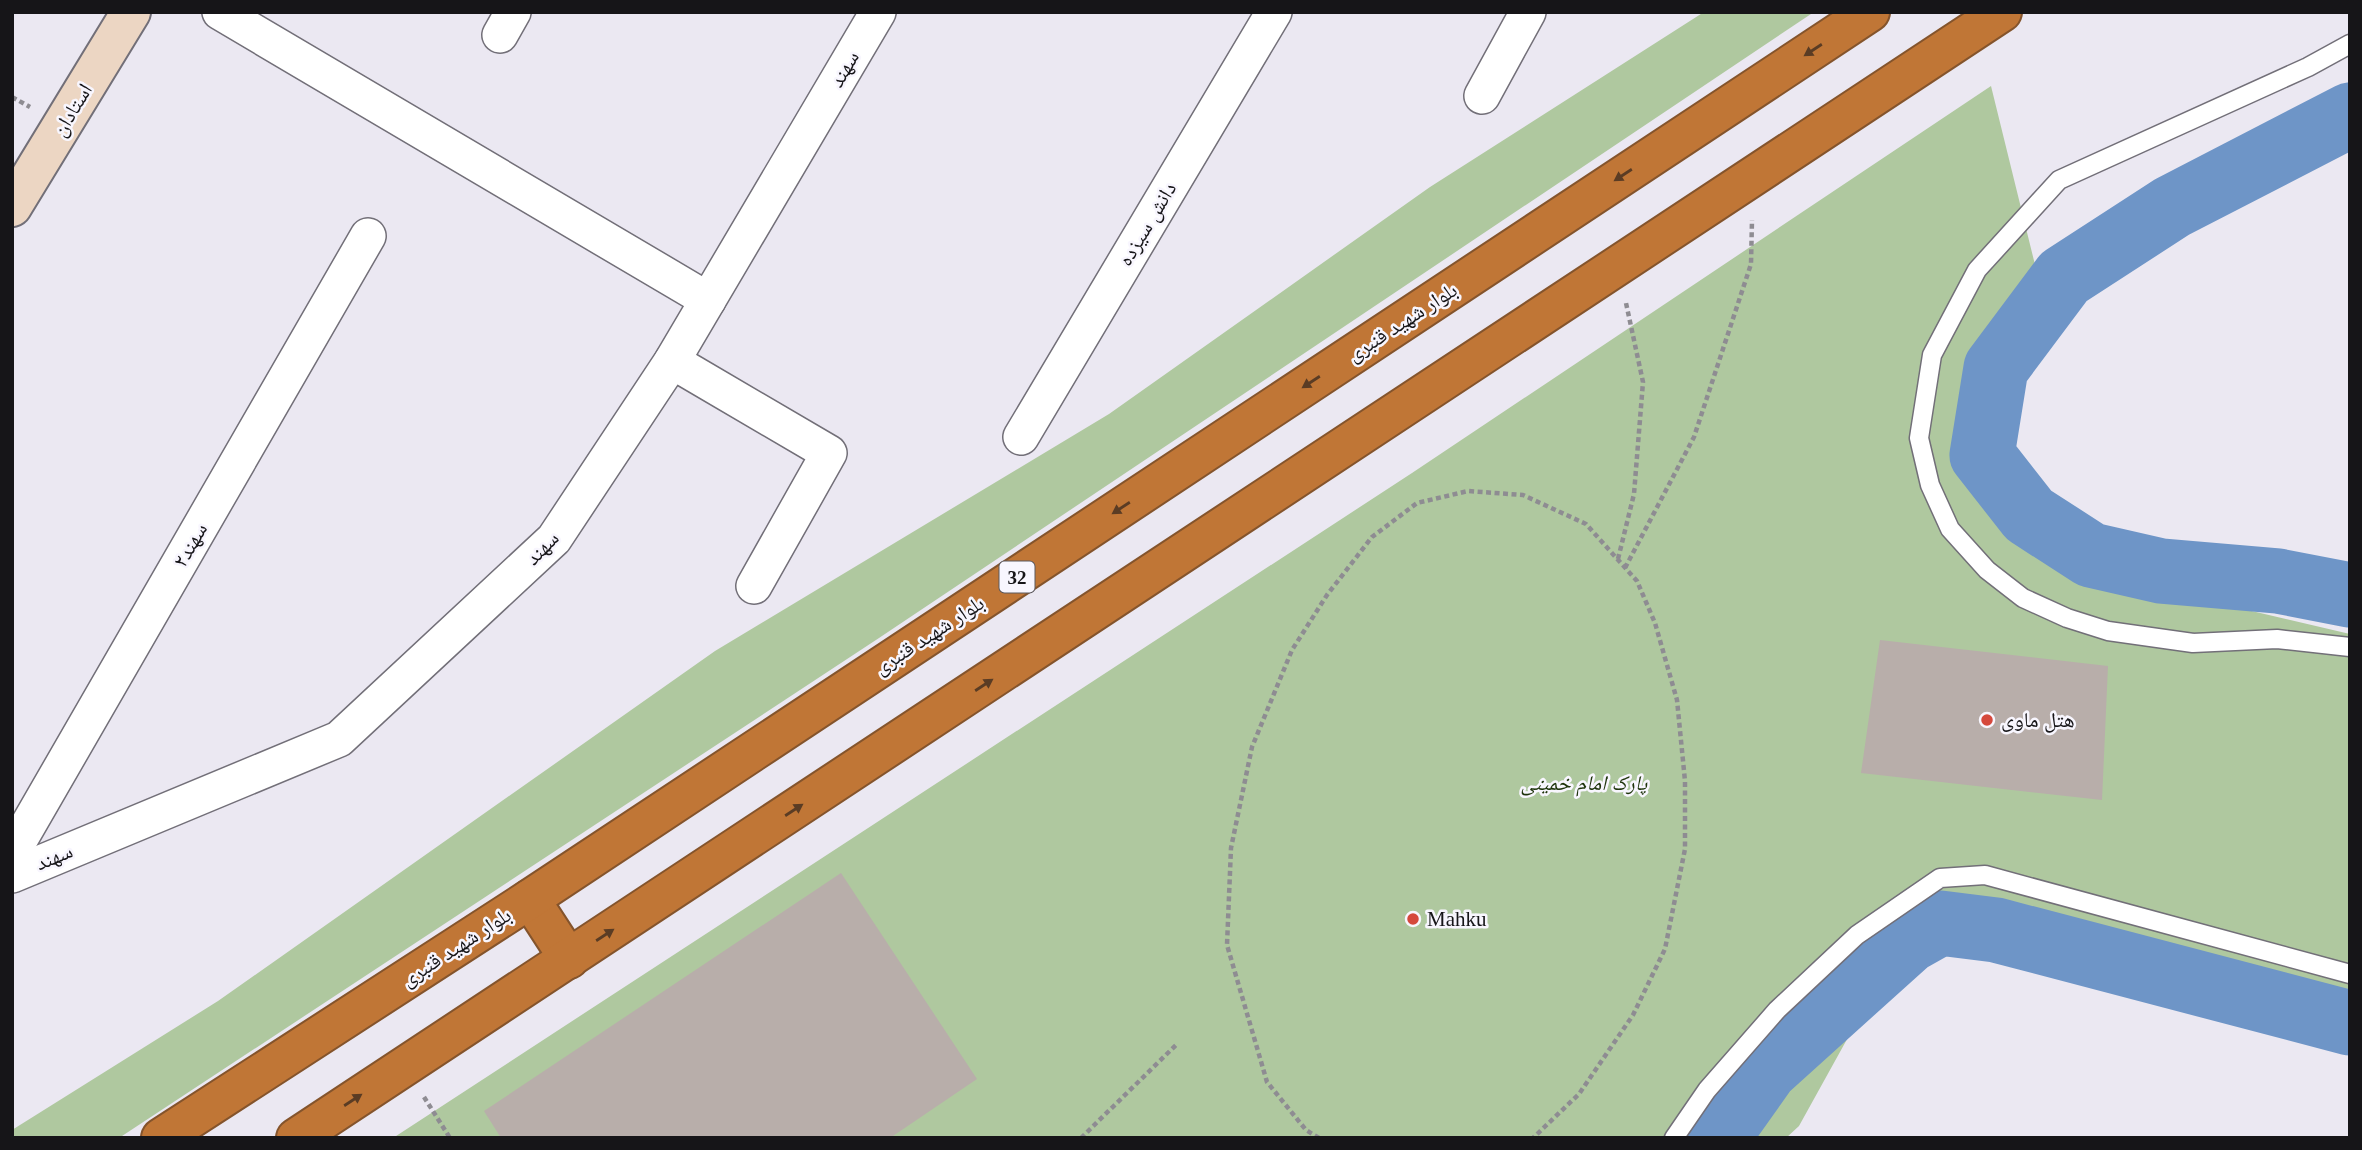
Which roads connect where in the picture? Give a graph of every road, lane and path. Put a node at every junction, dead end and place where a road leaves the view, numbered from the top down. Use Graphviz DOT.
graph roads {
  1 [pos="131,12"];
  2 [pos="220,12"];
  3 [pos="878,12"];
  4 [pos="1274,12"];
  5 [pos="1528,12"];
  6 [pos="1870,12"];
  7 [pos="2002,12"];
  8 [pos="2350,44"];
  9 [pos="1482,96"];
  10 [pos="1746,181"];
  11 [pos="12,207"];
  12 [pos="368,236"];
  13 [pos="708,300"];
  14 [pos="1626,302"];
  15 [pos="672,361"];
  16 [pos="1021,437"];
  17 [pos="1618,559"];
  18 [pos="1625,568"];
  19 [pos="754,586"];
  20 [pos="2350,647"];
  21 [pos="12,853"];
  22 [pos="12,875"];
  23 [pos="530,899"];
  24 [pos="569,959"];
  25 [pos="2350,974"];
  26 [pos="1176,1045"];
  27 [pos="404,1067"];
  28 [pos="161,1138"];
  29 [pos="296,1138"];
  30 [pos="450,1138"];
  31 [pos="1081,1138"];
  32 [pos="1319,1138"];
  33 [pos="1533,1138"];
  34 [pos="1674,1138"];
  1 -- 11 [label="street, استادان"];
  2 -- 13 [label="street"];
  3 -- 13 [label="street, سهند"];
  4 -- 16 [label="street, دانش سیزده"];
  5 -- 9 [label="street"];
  6 -- 23 [label="highway, بلوار شهید قنبری / 32, one-way"];
  7 -- 10 [label="highway"];
  8 -- 20 [label="lane"];
  10 -- 18 [label="path"];
  24 -- 10 [label="highway, one-way"];
  12 -- 21 [label="street, سهند۲"];
  13 -- 15 [label="street, سهند"];
  14 -- 17 [label="path"];
  15 -- 19 [label="street"];
  15 -- 22 [label="street, سهند"];
  17 -- 18 [label="path"];
  17 -- 32 [label="path"];
  18 -- 33 [label="path"];
  23 -- 24 [label="highway"];
  23 -- 28 [label="highway, بلوار شهید قنبری / 32"];
  24 -- 27 [label="highway"];
  25 -- 34 [label="lane"];
  26 -- 31 [label="path"];
  29 -- 27 [label="highway, one-way"];
  27 -- 30 [label="path"];
}
